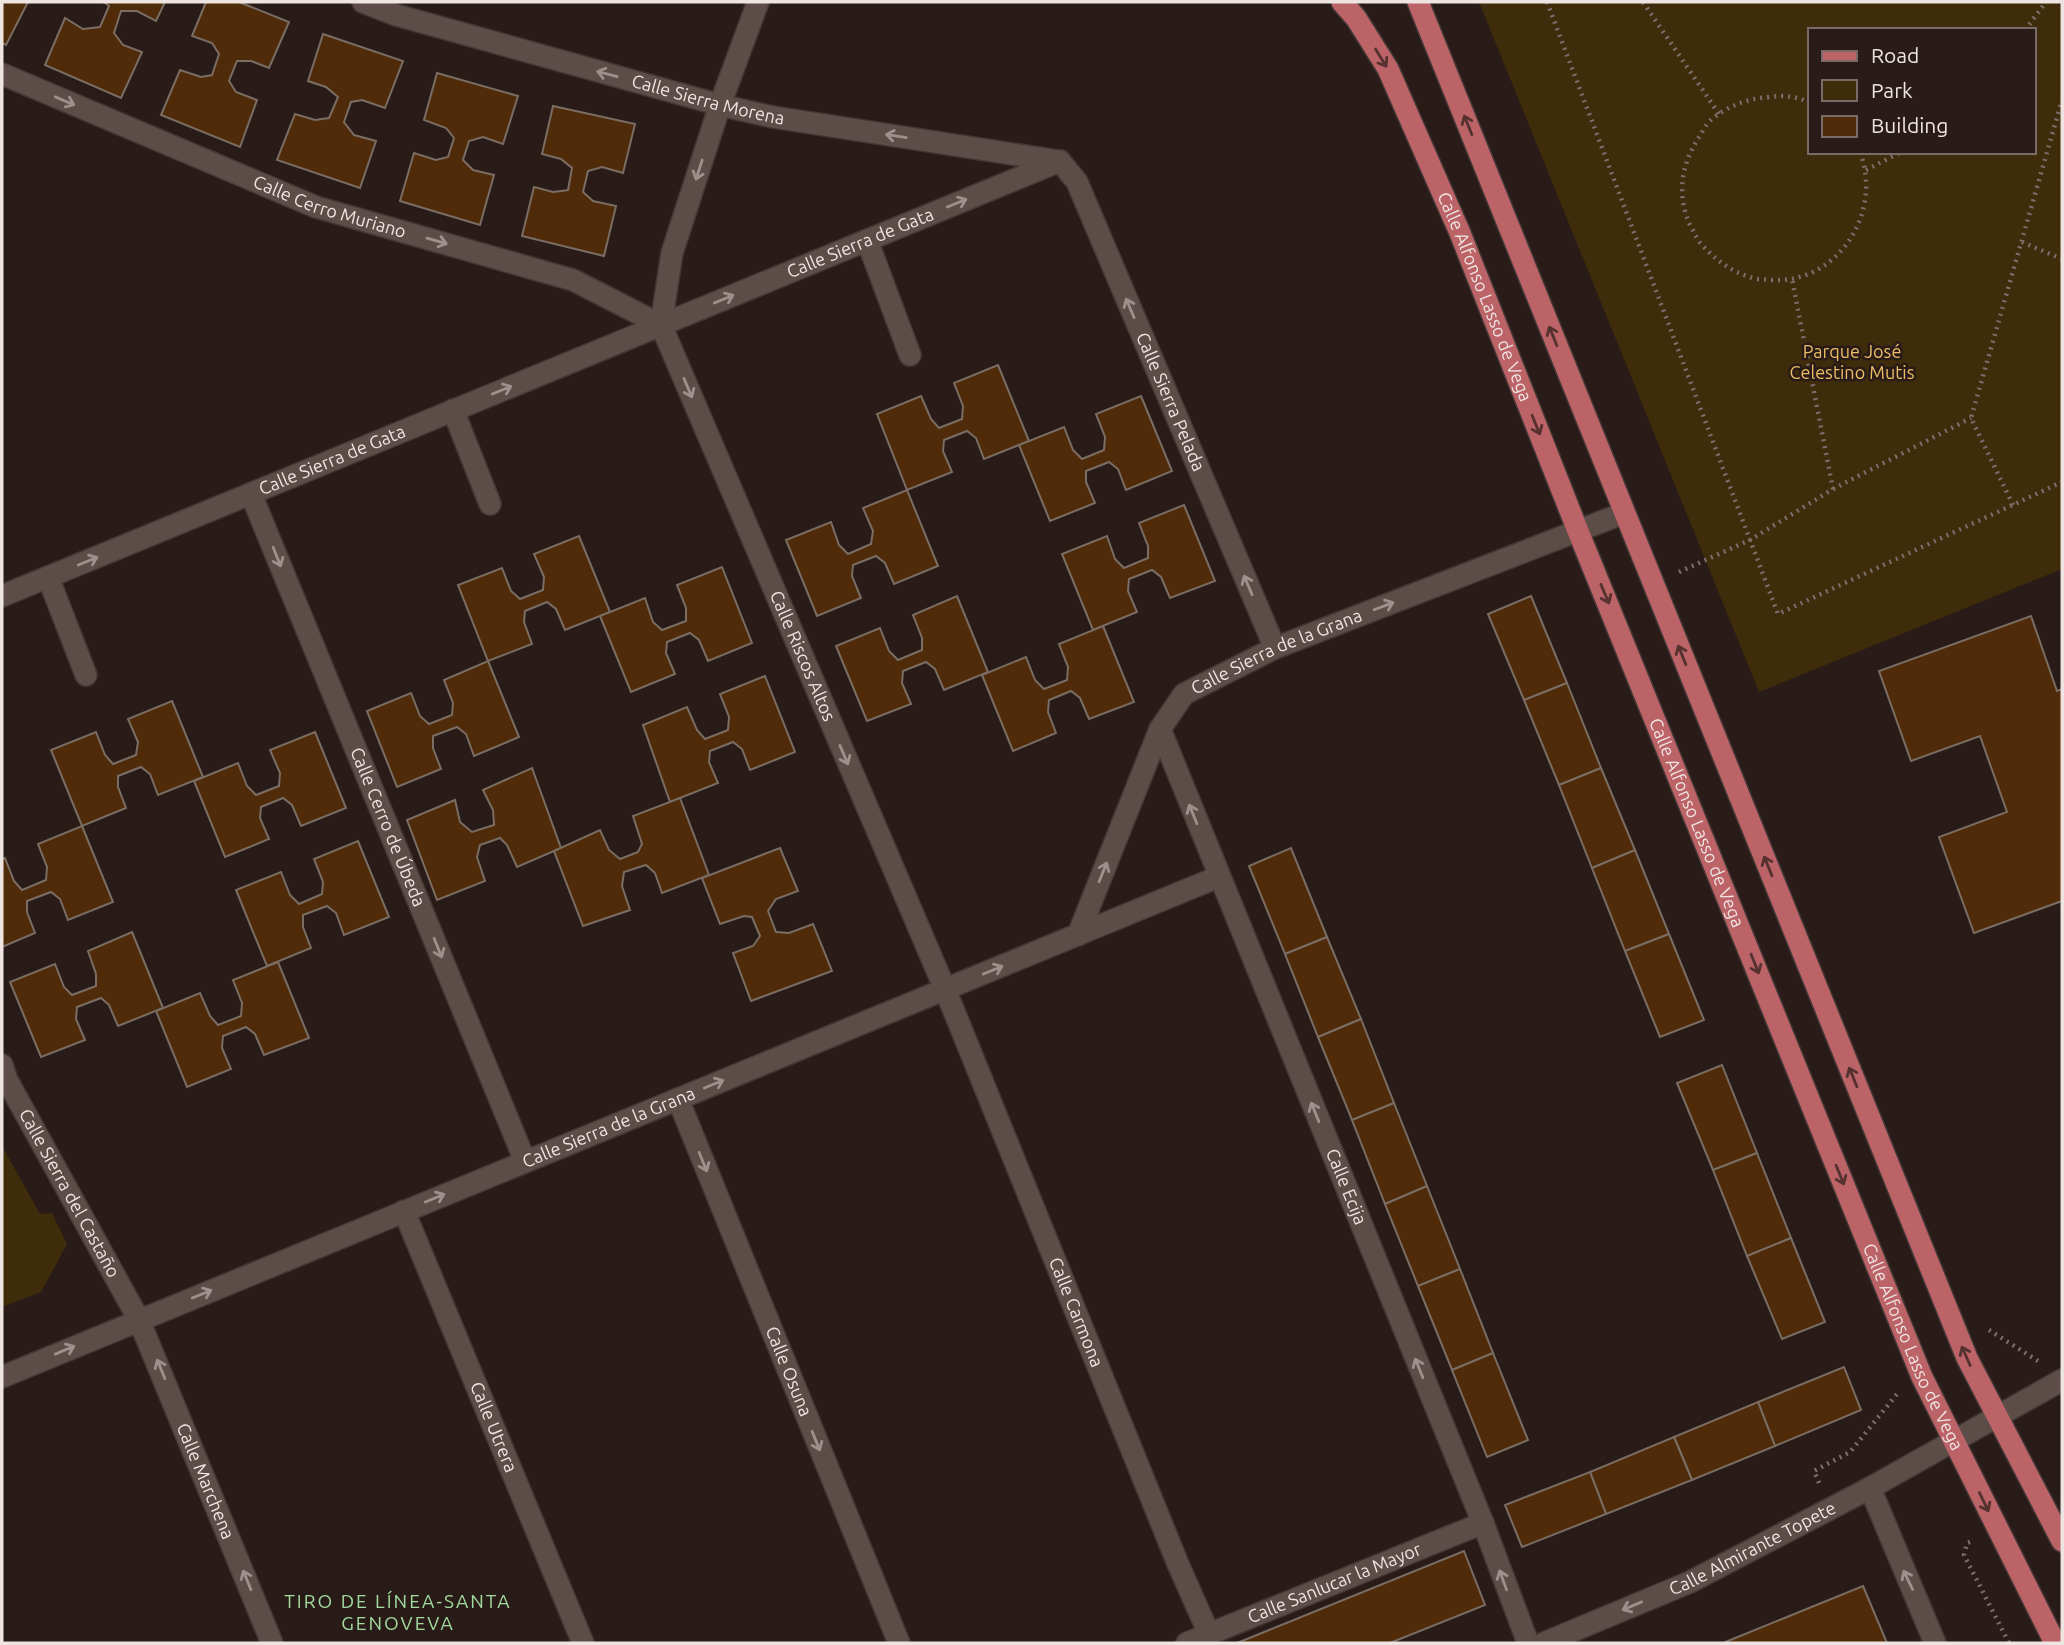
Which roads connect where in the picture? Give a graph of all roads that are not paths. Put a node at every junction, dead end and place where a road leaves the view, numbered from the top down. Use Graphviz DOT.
graph roads {
  1 [pos="363,2"];
  2 [pos="758,2"];
  3 [pos="1342,2"];
  4 [pos="1418,2"];
  5 [pos="2,74"];
  6 [pos="720,105"];
  7 [pos="1060,161"];
  8 [pos="867,240"];
  9 [pos="661,325"];
  10 [pos="910,355"];
  11 [pos="453,410"];
  12 [pos="251,494"];
  13 [pos="490,504"];
  14 [pos="1624,513"];
  15 [pos="1578,531"];
  16 [pos="48,577"];
  17 [pos="2,596"];
  18 [pos="1275,648"];
  19 [pos="86,675"];
  20 [pos="1160,729"];
  21 [pos="1218,877"];
  22 [pos="1078,935"];
  23 [pos="945,989"];
  24 [pos="2,1065"];
  25 [pos="678,1099"];
  26 [pos="525,1161"];
  27 [pos="404,1211"];
  28 [pos="139,1320"];
  29 [pos="2,1377"];
  30 [pos="2062,1380"];
  31 [pos="1998,1416"];
  32 [pos="1954,1441"];
  33 [pos="1870,1488"];
  34 [pos="1483,1523"];
  35 [pos="2062,1541"];
  36 [pos="1209,1634"];
  37 [pos="272,1643"];
  38 [pos="583,1643"];
  39 [pos="899,1643"];
  40 [pos="1187,1643"];
  41 [pos="1528,1643"];
  42 [pos="1544,1643"];
  43 [pos="1935,1643"];
  44 [pos="2055,1643"];
  6 -- 1 [label="street, Calle Sierra Morena, one-way"];
  2 -- 6 [label="street"];
  3 -- 15 [label="main road, Calle Alfonso Lasso de Vega, one-way"];
  14 -- 4 [label="main road, one-way"];
  5 -- 9 [label="street, Calle Cerro Muriano, one-way"];
  7 -- 6 [label="street, Calle Sierra Morena, one-way"];
  6 -- 9 [label="street, one-way"];
  8 -- 7 [label="street, Calle Sierra de Gata, one-way"];
  18 -- 7 [label="street, Calle Sierra Pelada, one-way"];
  9 -- 8 [label="street, Calle Sierra de Gata, one-way"];
  8 -- 10 [label="street"];
  11 -- 9 [label="street, Calle Sierra de Gata, one-way"];
  9 -- 23 [label="street, Calle Riscos Altos, one-way"];
  11 -- 12 [label="street, Calle Sierra de Gata"];
  11 -- 13 [label="street"];
  16 -- 12 [label="street, Calle Sierra de Gata, one-way"];
  12 -- 26 [label="street, Calle Cerro de Úbeda, one-way"];
  14 -- 15 [label="street"];
  31 -- 14 [label="main road, one-way"];
  18 -- 15 [label="street, Calle Sierra de la Grana, one-way"];
  15 -- 32 [label="main road, Calle Alfonso Lasso de Vega, one-way"];
  16 -- 17 [label="street, Calle Sierra de Gata"];
  16 -- 19 [label="street"];
  18 -- 20 [label="street, Calle Sierra de la Grana"];
  21 -- 20 [label="street, Calle Ecija, one-way"];
  22 -- 20 [label="street, Calle Sierra de la Grana, one-way"];
  21 -- 22 [label="street, Calle Sierra de la Grana"];
  34 -- 21 [label="street, Calle Ecija, one-way"];
  23 -- 22 [label="street, Calle Sierra de la Grana, one-way"];
  25 -- 23 [label="street, Calle Sierra de la Grana, one-way"];
  23 -- 36 [label="street, Calle Carmona"];
  24 -- 28 [label="street, Calle Sierra del Castaño"];
  25 -- 26 [label="street, Calle Sierra de la Grana"];
  25 -- 39 [label="street, Calle Osuna, one-way"];
  27 -- 26 [label="street, Calle Sierra de la Grana, one-way"];
  28 -- 27 [label="street, Calle Sierra de la Grana, one-way"];
  27 -- 38 [label="street, Calle Utrera"];
  29 -- 28 [label="street, Calle Sierra de la Grana, one-way"];
  37 -- 28 [label="street, Calle Marchena, one-way"];
  30 -- 31 [label="street, Calle Almirante Topete"];
  31 -- 32 [label="street, Calle Almirante Topete"];
  31 -- 35 [label="main road"];
  32 -- 33 [label="street, Calle Almirante Topete"];
  32 -- 44 [label="main road, Calle Alfonso Lasso de Vega, one-way"];
  33 -- 42 [label="street, Calle Almirante Topete, one-way"];
  43 -- 33 [label="street, one-way"];
  34 -- 36 [label="street, Calle Sanlucar la Mayor"];
  41 -- 34 [label="street, Calle Ecija, one-way"];
  36 -- 40 [label="street, Calle Sanlucar la Mayor"];
}
